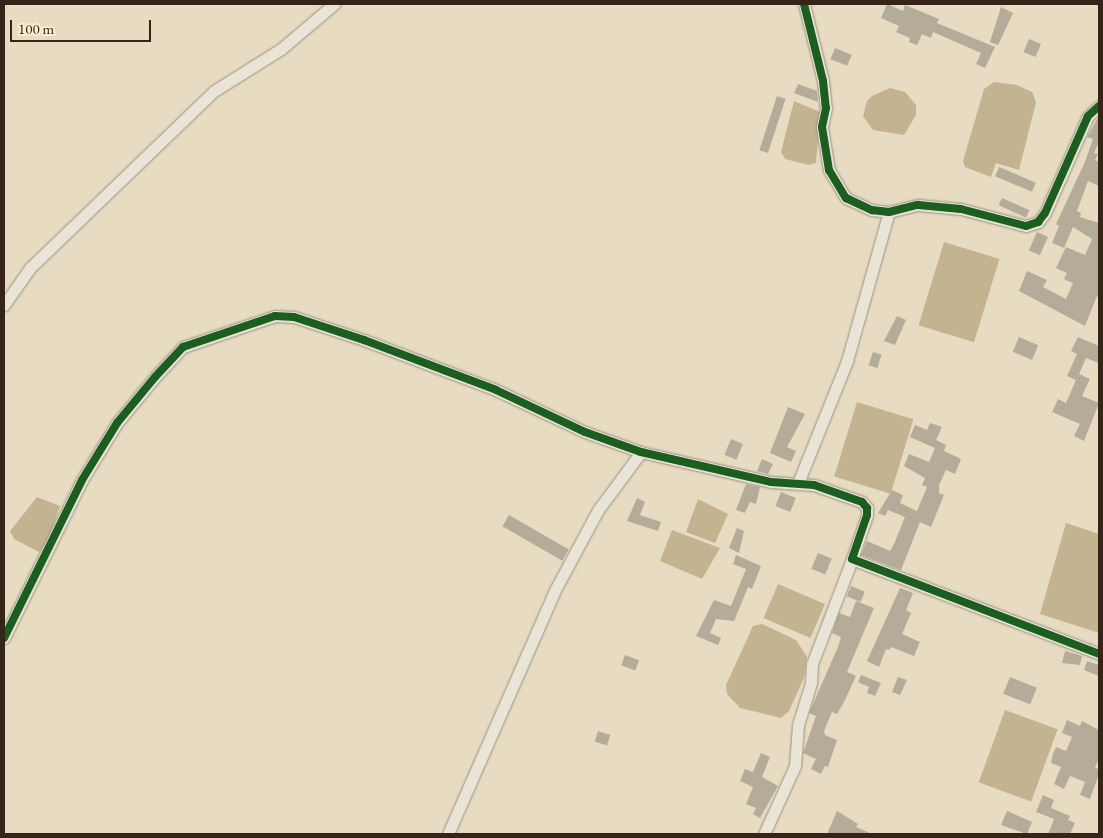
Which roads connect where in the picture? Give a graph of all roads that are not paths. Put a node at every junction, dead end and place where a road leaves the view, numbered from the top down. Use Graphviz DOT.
graph roads {
  1 [pos="334,4"];
  2 [pos="804,4"];
  3 [pos="1099,106"];
  4 [pos="889,212"];
  5 [pos="4,305"];
  6 [pos="641,452"];
  7 [pos="798,483"];
  8 [pos="852,559"];
  9 [pos="4,638"];
  10 [pos="1099,654"];
  11 [pos="448,834"];
  12 [pos="764,834"];
  1 -- 5 [label="street"];
  2 -- 4 [label="street"];
  3 -- 4 [label="street"];
  4 -- 7 [label="street"];
  6 -- 7 [label="street"];
  6 -- 9 [label="street"];
  6 -- 11 [label="street"];
  7 -- 8 [label="street"];
  8 -- 10 [label="street"];
  8 -- 12 [label="street"];
}
